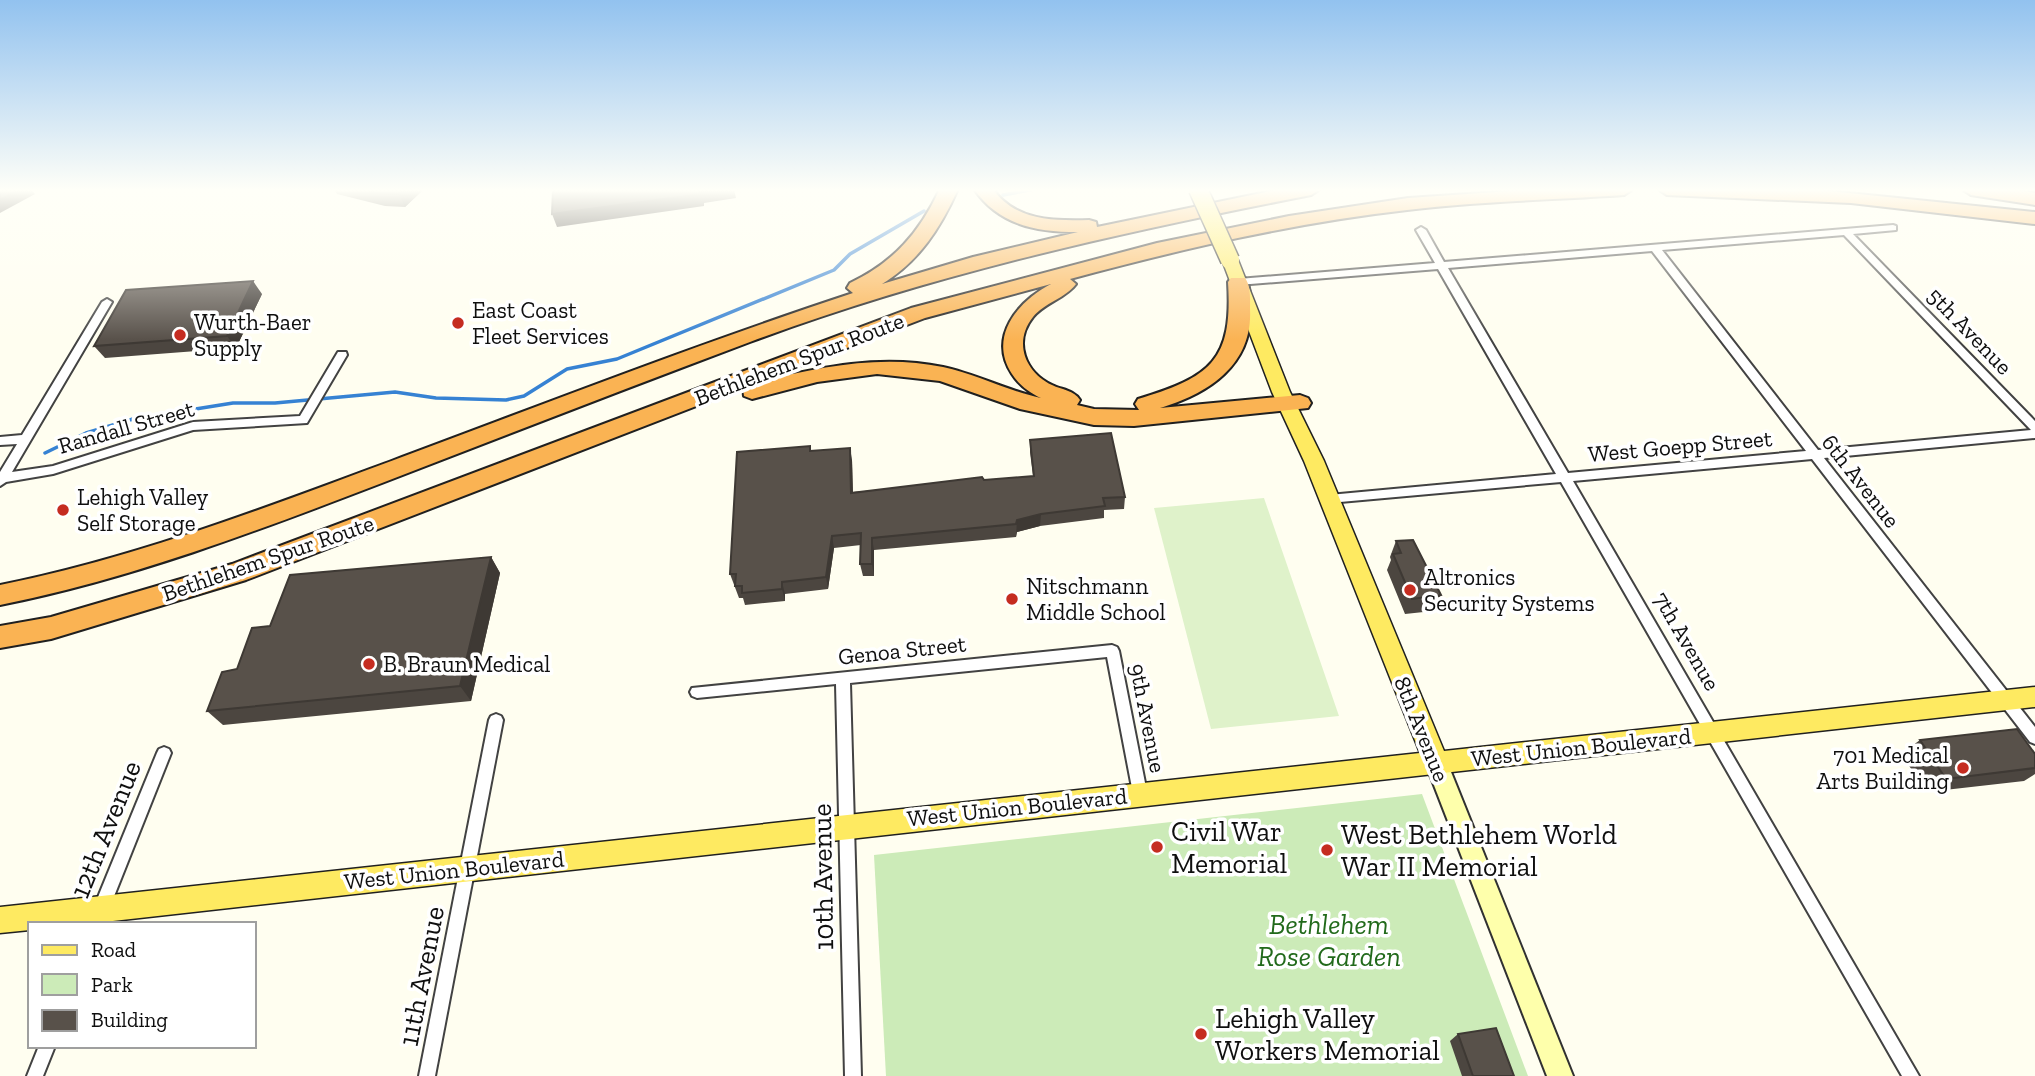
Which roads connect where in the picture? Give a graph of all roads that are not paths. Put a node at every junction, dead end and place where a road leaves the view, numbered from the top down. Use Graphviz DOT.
graph roads {
  1 [pos="922,239"];
  2 [pos="1076,239"];
  3 [pos="1205,239"];
  4 [pos="1225,239"];
  5 [pos="1226,239"];
  6 [pos="1230,239"];
  7 [pos="1427,239"];
  8 [pos="1760,239"];
  9 [pos="1853,239"];
  10 [pos="1655,248"];
  11 [pos="1237,259"];
  12 [pos="1442,265"];
  13 [pos="1246,282"];
  14 [pos="107,302"];
  15 [pos="746,336"];
  16 [pos="342,355"];
  17 [pos="1291,398"];
  18 [pos="1141,405"];
  19 [pos="2035,428"];
  20 [pos="2035,434"];
  21 [pos="24,439"];
  22 [pos="0,441"];
  23 [pos="1814,455"];
  24 [pos="528,464"];
  25 [pos="1566,477"];
  26 [pos="1,480"];
  27 [pos="1329,499"];
  28 [pos="0,595"];
  29 [pos="0,637"];
  30 [pos="1112,651"];
  31 [pos="843,677"];
  32 [pos="697,692"];
  33 [pos="2035,697"];
  34 [pos="2005,700"];
  35 [pos="496,720"];
  36 [pos="1714,733"];
  37 [pos="2035,738"];
  38 [pos="164,753"];
  39 [pos="1436,762"];
  40 [pos="1140,793"];
  41 [pos="847,827"];
  42 [pos="469,869"];
  43 [pos="98,917"];
  44 [pos="0,920"];
  45 [pos="46,1048"];
  46 [pos="35,1076"];
  47 [pos="427,1076"];
  48 [pos="853,1076"];
  49 [pos="1560,1076"];
  50 [pos="1911,1076"];
  1 -- 15 [label="highway"];
  2 -- 15 [label="highway, Bethlehem Spur Route"];
  3 -- 24 [label="highway, Bethlehem Spur Route"];
  4 -- 18 [label="highway"];
  5 -- 11 [label="main road, 8th Avenue, bridge"];
  6 -- 11 [label="main road, 8th Avenue"];
  7 -- 12 [label="street, 7th Avenue"];
  8 -- 10 [label="street"];
  9 -- 19 [label="street, 5th Avenue"];
  10 -- 12 [label="street"];
  10 -- 23 [label="street, 6th Avenue"];
  11 -- 13 [label="main road, 8th Avenue"];
  12 -- 13 [label="street"];
  12 -- 25 [label="street, 7th Avenue"];
  13 -- 17 [label="main road, 8th Avenue"];
  13 -- 18 [label="highway"];
  14 -- 21 [label="street"];
  15 -- 28 [label="highway, Bethlehem Spur Route"];
  16 -- 26 [label="street, Randall Street"];
  17 -- 18 [label="highway"];
  17 -- 24 [label="highway"];
  17 -- 27 [label="main road, 8th Avenue"];
  20 -- 23 [label="street, West Goepp Street"];
  21 -- 22 [label="street"];
  21 -- 26 [label="street"];
  23 -- 25 [label="street, West Goepp Street"];
  23 -- 34 [label="street, 6th Avenue"];
  24 -- 29 [label="highway, Bethlehem Spur Route"];
  25 -- 27 [label="street, West Goepp Street"];
  25 -- 36 [label="street, 7th Avenue"];
  27 -- 39 [label="main road, 8th Avenue"];
  30 -- 31 [label="street, Genoa Street"];
  30 -- 40 [label="street, 9th Avenue"];
  31 -- 32 [label="street, Genoa Street"];
  31 -- 41 [label="street, 10th Avenue"];
  33 -- 34 [label="main road, West Union Boulevard"];
  34 -- 36 [label="main road, West Union Boulevard"];
  34 -- 37 [label="street, 6th Avenue"];
  35 -- 42 [label="street, 11th Avenue"];
  36 -- 39 [label="main road, West Union Boulevard"];
  36 -- 50 [label="street, 7th Avenue"];
  38 -- 43 [label="street, 12th Avenue"];
  39 -- 40 [label="main road, West Union Boulevard"];
  39 -- 49 [label="main road, 8th Avenue"];
  40 -- 41 [label="main road, West Union Boulevard"];
  41 -- 42 [label="main road, West Union Boulevard"];
  41 -- 48 [label="street, 10th Avenue"];
  42 -- 43 [label="main road, West Union Boulevard"];
  42 -- 47 [label="street, 11th Avenue"];
  43 -- 44 [label="main road, West Union Boulevard"];
  45 -- 46 [label="street"];
}
